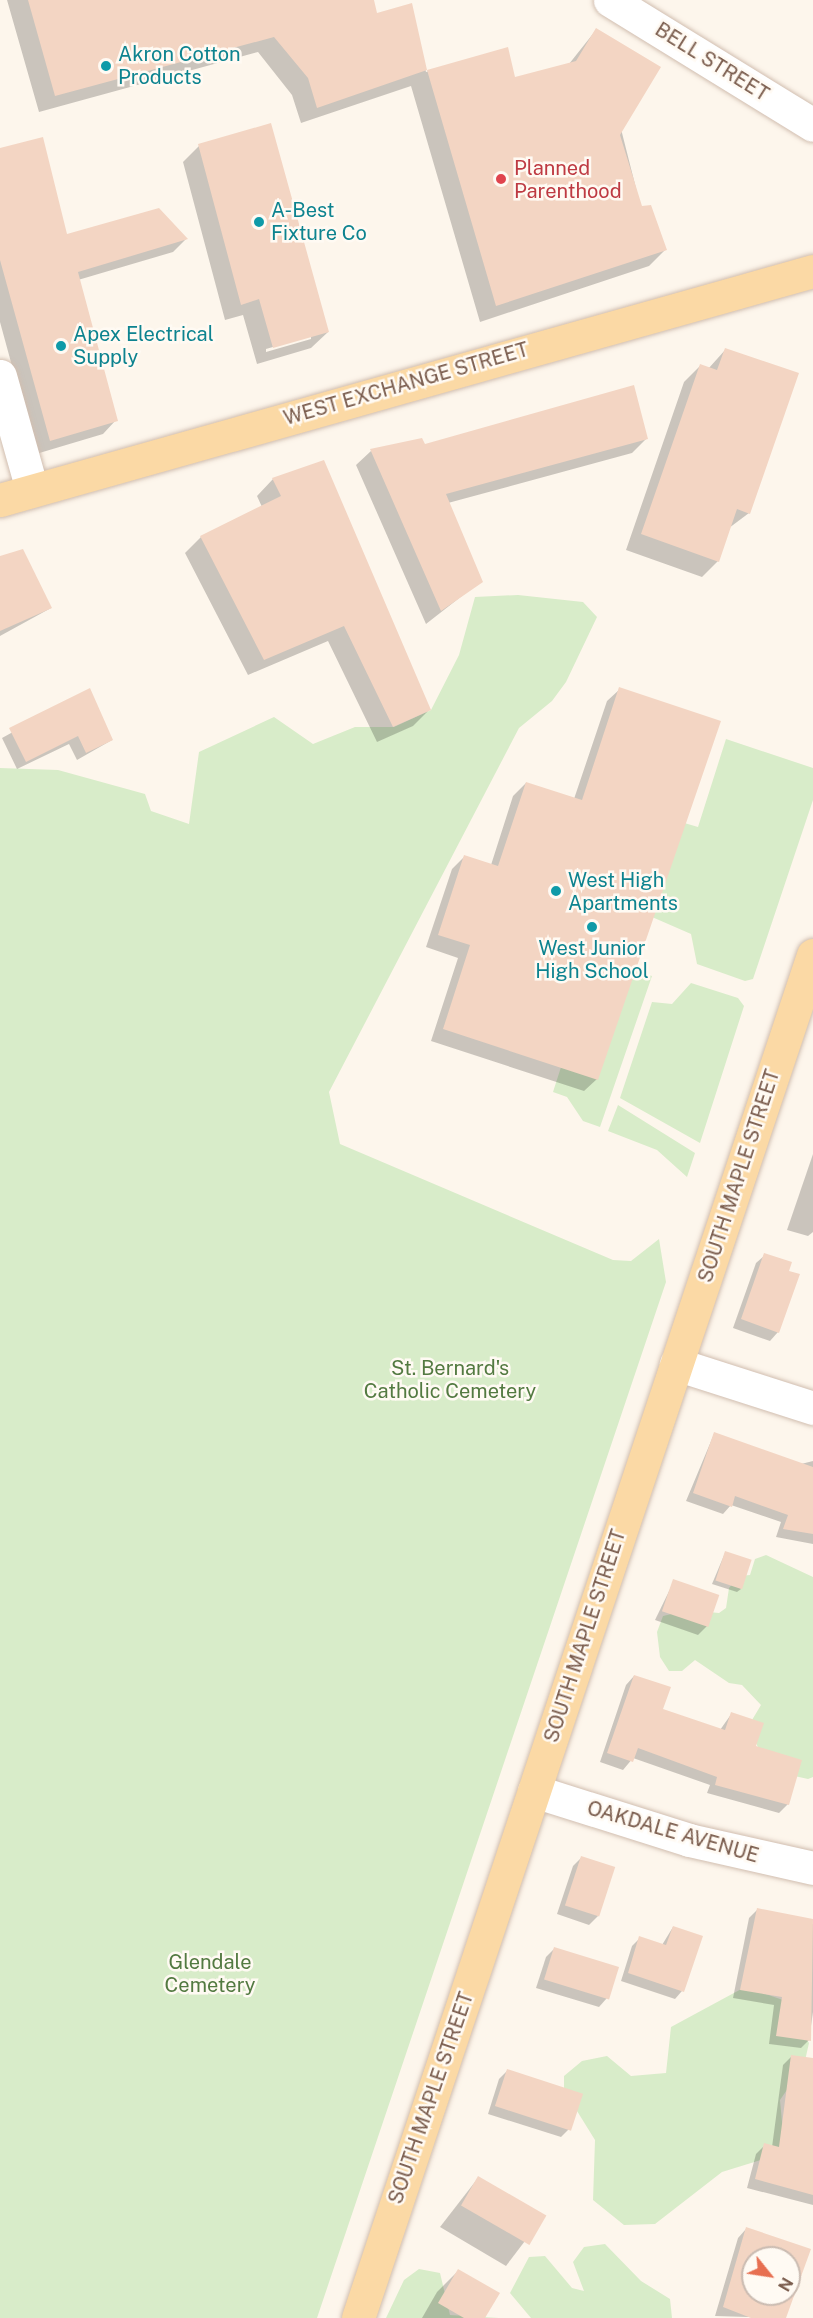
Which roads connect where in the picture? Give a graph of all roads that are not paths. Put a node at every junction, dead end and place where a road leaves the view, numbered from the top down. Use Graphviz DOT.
graph roads {
  1 [pos="610,0"];
  2 [pos="813,125"];
  3 [pos="813,271"];
  4 [pos="0,376"];
  5 [pos="32,490"];
  6 [pos="0,500"];
  7 [pos="813,955"];
  8 [pos="676,1364"];
  9 [pos="813,1408"];
  10 [pos="534,1791"];
  11 [pos="813,1868"];
  12 [pos="358,2318"];
  1 -- 2 [label="street, BELL STREET"];
  3 -- 5 [label="main road, WEST EXCHANGE STREET"];
  4 -- 5 [label="street"];
  5 -- 6 [label="main road, WEST EXCHANGE STREET"];
  7 -- 8 [label="main road, SOUTH MAPLE STREET"];
  8 -- 9 [label="street"];
  8 -- 10 [label="main road, SOUTH MAPLE STREET"];
  10 -- 11 [label="street, OAKDALE AVENUE"];
  10 -- 12 [label="main road, SOUTH MAPLE STREET"];
}
